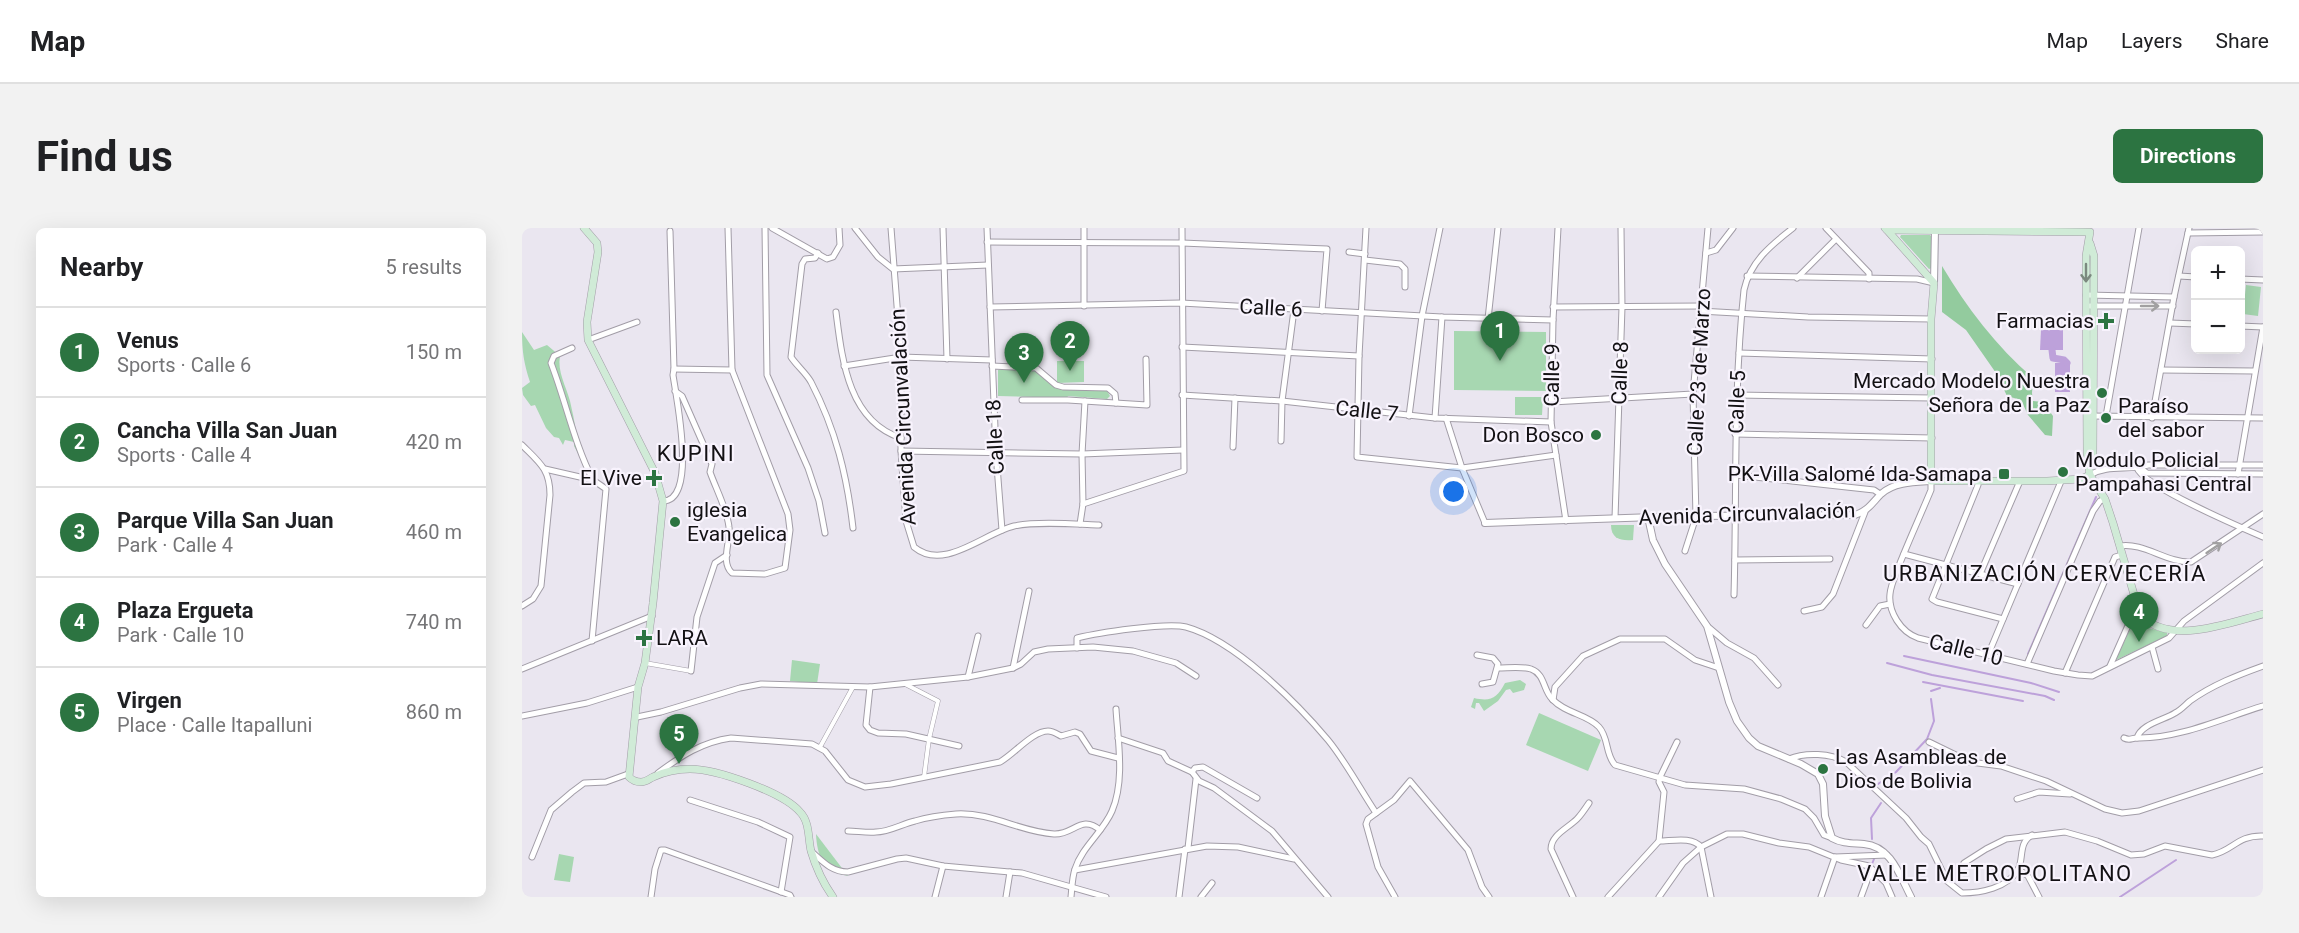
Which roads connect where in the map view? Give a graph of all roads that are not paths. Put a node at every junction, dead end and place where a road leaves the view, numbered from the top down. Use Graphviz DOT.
graph roads {
  1 [pos="584,228"];
  2 [pos="728,228"];
  3 [pos="765,228"];
  4 [pos="772,228"];
  5 [pos="839,228"];
  6 [pos="855,228"];
  7 [pos="891,228"];
  8 [pos="943,228"];
  9 [pos="987,228"];
  10 [pos="1084,228"];
  11 [pos="1182,228"];
  12 [pos="1366,228"];
  13 [pos="1440,228"];
  14 [pos="1498,228"];
  15 [pos="1558,228"];
  16 [pos="1621,228"];
  17 [pos="1708,228"];
  18 [pos="1732,228"];
  19 [pos="1793,228"];
  20 [pos="1826,228"];
  21 [pos="2139,228"];
  22 [pos="1886,229"];
  23 [pos="1919,229"];
  24 [pos="1935,229"];
  25 [pos="1957,229"];
  26 [pos="2090,230"];
  27 [pos="2189,230"];
  28 [pos="670,231"];
  29 [pos="2263,232"];
  30 [pos="1836,239"];
  31 [pos="987,242"];
  32 [pos="1084,242"];
  33 [pos="1182,243"];
  34 [pos="1349,252"];
  35 [pos="818,253"];
  36 [pos="1706,253"];
  37 [pos="1365,257"];
  38 [pos="988,265"];
  39 [pos="945,267"];
  40 [pos="895,269"];
  41 [pos="1747,276"];
  42 [pos="2179,276"];
  43 [pos="2191,277"];
  44 [pos="1797,278"];
  45 [pos="1869,279"];
  46 [pos="2245,279"];
  47 [pos="2263,280"];
  48 [pos="1934,283"];
  49 [pos="1405,287"];
  50 [pos="2090,295"];
  51 [pos="2127,297"];
  52 [pos="2174,297"];
  53 [pos="1181,303"];
  54 [pos="1084,306"];
  55 [pos="2090,306"];
  56 [pos="2125,306"];
  57 [pos="2173,306"];
  58 [pos="1622,307"];
  59 [pos="990,308"];
  60 [pos="1553,308"];
  61 [pos="1701,309"];
  62 [pos="1294,310"];
  63 [pos="1322,311"];
  64 [pos="836,312"];
  65 [pos="1363,313"];
  66 [pos="1741,314"];
  67 [pos="1422,316"];
  68 [pos="1442,317"];
  69 [pos="1488,319"];
  70 [pos="1931,319"];
  71 [pos="1553,320"];
  72 [pos="637,322"];
  73 [pos="2170,323"];
  74 [pos="2191,324"];
  75 [pos="2245,326"];
  76 [pos="2263,327"];
  77 [pos="588,340"];
  78 [pos="1182,347"];
  79 [pos="572,348"];
  80 [pos="1289,351"];
  81 [pos="1739,353"];
  82 [pos="1359,356"];
  83 [pos="901,357"];
  84 [pos="947,359"];
  85 [pos="1146,359"];
  86 [pos="1932,359"];
  87 [pos="992,363"];
  88 [pos="844,369"];
  89 [pos="732,370"];
  90 [pos="836,370"];
  91 [pos="2161,370"];
  92 [pos="2254,371"];
  93 [pos="674,372"];
  94 [pos="675,391"];
  95 [pos="1693,394"];
  96 [pos="1182,395"];
  97 [pos="1737,395"];
  98 [pos="1235,398"];
  99 [pos="1618,398"];
  100 [pos="1932,399"];
  101 [pos="1022,400"];
  102 [pos="1085,401"];
  103 [pos="1282,401"];
  104 [pos="1552,402"];
  105 [pos="1116,403"];
  106 [pos="1358,410"];
  107 [pos="1409,416"];
  108 [pos="2089,416"];
  109 [pos="2106,416"];
  110 [pos="1435,418"];
  111 [pos="1446,418"];
  112 [pos="2152,418"];
  113 [pos="2246,418"];
  114 [pos="2263,418"];
  115 [pos="1551,422"];
  116 [pos="1735,434"];
  117 [pos="901,438"];
  118 [pos="1932,438"];
  119 [pos="1281,441"];
  120 [pos="522,445"];
  121 [pos="1233,447"];
  122 [pos="1183,450"];
  123 [pos="901,451"];
  124 [pos="996,453"];
  125 [pos="1082,454"];
  126 [pos="1556,455"];
  127 [pos="2238,465"];
  128 [pos="2263,465"];
  129 [pos="1462,468"];
  130 [pos="2139,468"];
  131 [pos="545,469"];
  132 [pos="2090,471"];
  133 [pos="2238,474"];
  134 [pos="2263,474"];
  135 [pos="1736,475"];
  136 [pos="2062,479"];
  137 [pos="593,480"];
  138 [pos="1978,481"];
  139 [pos="2020,481"];
  140 [pos="1931,482"];
  141 [pos="1880,494"];
  142 [pos="2105,499"];
  143 [pos="663,501"];
  144 [pos="1083,504"];
  145 [pos="1865,512"];
  146 [pos="2263,514"];
  147 [pos="1648,517"];
  148 [pos="1696,517"];
  149 [pos="1736,517"];
  150 [pos="1615,518"];
  151 [pos="1566,521"];
  152 [pos="1485,523"];
  153 [pos="1080,524"];
  154 [pos="1099,525"];
  155 [pos="853,528"];
  156 [pos="2243,528"];
  157 [pos="1002,530"];
  158 [pos="825,533"];
  159 [pos="2263,537"];
  160 [pos="2120,546"];
  161 [pos="1685,551"];
  162 [pos="1904,554"];
  163 [pos="727,555"];
  164 [pos="2122,555"];
  165 [pos="1830,559"];
  166 [pos="1735,560"];
  167 [pos="2263,563"];
  168 [pos="1945,566"];
  169 [pos="1980,574"];
  170 [pos="2018,584"];
  171 [pos="1029,591"];
  172 [pos="1734,595"];
  173 [pos="1890,604"];
  174 [pos="522,606"];
  175 [pos="1804,611"];
  176 [pos="2139,611"];
  177 [pos="2263,614"];
  178 [pos="652,616"];
  179 [pos="2003,619"];
  180 [pos="1866,625"];
  181 [pos="1707,626"];
  182 [pos="2177,630"];
  183 [pos="978,636"];
  184 [pos="592,641"];
  185 [pos="2152,647"];
  186 [pos="1077,648"];
  187 [pos="1477,655"];
  188 [pos="1988,655"];
  189 [pos="645,663"];
  190 [pos="2027,664"];
  191 [pos="2110,666"];
  192 [pos="2263,666"];
  193 [pos="1012,668"];
  194 [pos="1498,668"];
  195 [pos="1719,668"];
  196 [pos="522,669"];
  197 [pos="2158,669"];
  198 [pos="692,671"];
  199 [pos="2065,673"];
  200 [pos="1196,676"];
  201 [pos="968,677"];
  202 [pos="905,684"];
  203 [pos="1482,684"];
  204 [pos="1779,685"];
  205 [pos="853,686"];
  206 [pos="638,687"];
  207 [pos="870,687"];
  208 [pos="1553,700"];
  209 [pos="2263,706"];
  210 [pos="1116,709"];
  211 [pos="522,716"];
  212 [pos="636,717"];
  213 [pos="1118,738"];
  214 [pos="2124,738"];
  215 [pos="2137,738"];
  216 [pos="929,739"];
  217 [pos="1677,742"];
  218 [pos="1929,742"];
  219 [pos="959,746"];
  220 [pos="820,747"];
  221 [pos="1118,758"];
  222 [pos="1789,759"];
  223 [pos="2263,770"];
  224 [pos="1192,772"];
  225 [pos="628,774"];
  226 [pos="655,776"];
  227 [pos="924,777"];
  228 [pos="1660,777"];
  229 [pos="1196,779"];
  230 [pos="2071,794"];
  231 [pos="1257,798"];
  232 [pos="690,800"];
  233 [pos="2016,800"];
  234 [pos="1589,803"];
  235 [pos="1376,813"];
  236 [pos="848,831"];
  237 [pos="1100,831"];
  238 [pos="2032,835"];
  239 [pos="2263,836"];
  240 [pos="1832,838"];
  241 [pos="1659,842"];
  242 [pos="1701,847"];
  243 [pos="1186,849"];
  244 [pos="812,852"];
  245 [pos="1887,855"];
  246 [pos="1835,856"];
  247 [pos="531,857"];
  248 [pos="1295,859"];
  249 [pos="1964,863"];
  250 [pos="943,866"];
  251 [pos="2018,869"];
  252 [pos="1075,870"];
  253 [pos="1875,871"];
  254 [pos="1010,873"];
  255 [pos="1212,883"];
  256 [pos="1072,887"];
  257 [pos="781,892"];
  258 [pos="790,896"];
  259 [pos="651,897"];
  260 [pos="833,897"];
  261 [pos="935,897"];
  262 [pos="1005,897"];
  263 [pos="1071,897"];
  264 [pos="1106,897"];
  265 [pos="1179,897"];
  266 [pos="1201,897"];
  267 [pos="1328,897"];
  268 [pos="1395,897"];
  269 [pos="1489,897"];
  270 [pos="1573,897"];
  271 [pos="1608,897"];
  272 [pos="1659,897"];
  273 [pos="1711,897"];
  274 [pos="1821,897"];
  275 [pos="1861,897"];
  276 [pos="1892,897"];
  277 [pos="1911,897"];
  278 [pos="2039,897"];
  1 -- 77 [label="main road"];
  2 -- 89 [label="street"];
  3 -- 158 [label="street"];
  4 -- 35 [label="street"];
  5 -- 35 [label="street"];
  6 -- 40 [label="street"];
  7 -- 40 [label="street, Avenida Circunvalación"];
  8 -- 39 [label="street"];
  9 -- 31 [label="street, Calle 18"];
  10 -- 32 [label="street"];
  11 -- 33 [label="street"];
  12 -- 37 [label="street"];
  13 -- 67 [label="street"];
  14 -- 69 [label="street"];
  15 -- 60 [label="street, Calle 9"];
  16 -- 58 [label="street, Calle 8"];
  17 -- 36 [label="street, Calle 23 de Marzo"];
  18 -- 36 [label="street"];
  19 -- 41 [label="street, Calle 5"];
  20 -- 30 [label="street"];
  21 -- 51 [label="street"];
  22 -- 23 [label="main road"];
  22 -- 48 [label="main road"];
  23 -- 24 [label="main road"];
  24 -- 25 [label="main road"];
  24 -- 48 [label="street"];
  25 -- 26 [label="main road"];
  26 -- 50 [label="main road"];
  27 -- 29 [label="street"];
  27 -- 42 [label="street"];
  28 -- 93 [label="street"];
  30 -- 44 [label="street"];
  30 -- 45 [label="street"];
  31 -- 32 [label="street"];
  31 -- 38 [label="street, Calle 18"];
  32 -- 33 [label="street"];
  32 -- 54 [label="street"];
  33 -- 53 [label="street"];
  33 -- 63 [label="street"];
  34 -- 37 [label="street"];
  35 -- 155 [label="street"];
  36 -- 61 [label="street, Calle 23 de Marzo"];
  37 -- 49 [label="street"];
  37 -- 65 [label="street"];
  38 -- 39 [label="street"];
  38 -- 59 [label="street, Calle 18"];
  39 -- 40 [label="street"];
  39 -- 84 [label="street"];
  40 -- 83 [label="street, Avenida Circunvalación"];
  41 -- 44 [label="street"];
  41 -- 66 [label="street, Calle 5"];
  42 -- 43 [label="street"];
  42 -- 52 [label="street"];
  44 -- 45 [label="street"];
  45 -- 48 [label="street"];
  46 -- 47 [label="street"];
  48 -- 70 [label="main road"];
  50 -- 51 [label="street"];
  50 -- 55 [label="main road"];
  51 -- 52 [label="street"];
  51 -- 56 [label="street"];
  52 -- 57 [label="street"];
  53 -- 54 [label="street, Calle 6"];
  53 -- 62 [label="street, Calle 6"];
  53 -- 78 [label="street"];
  54 -- 59 [label="street, Calle 6"];
  55 -- 56 [label="street"];
  55 -- 108 [label="main road"];
  56 -- 57 [label="street, one-way"];
  56 -- 109 [label="street"];
  57 -- 73 [label="street"];
  58 -- 60 [label="street"];
  58 -- 61 [label="street"];
  58 -- 99 [label="street, Calle 8"];
  59 -- 87 [label="street, Calle 18"];
  60 -- 71 [label="street, Calle 9"];
  61 -- 66 [label="street"];
  61 -- 95 [label="street, Calle 23 de Marzo"];
  62 -- 63 [label="street, Calle 6"];
  62 -- 80 [label="street"];
  63 -- 65 [label="street, Calle 6"];
  64 -- 88 [label="street"];
  65 -- 67 [label="street, Calle 6"];
  65 -- 82 [label="street"];
  66 -- 70 [label="street"];
  66 -- 81 [label="street, Calle 5"];
  67 -- 68 [label="street, Calle 6"];
  67 -- 107 [label="street"];
  68 -- 69 [label="street, Calle 6"];
  68 -- 110 [label="street"];
  69 -- 71 [label="street, Calle 6"];
  70 -- 86 [label="main road"];
  71 -- 104 [label="street, Calle 9"];
  72 -- 77 [label="street"];
  73 -- 74 [label="street"];
  73 -- 91 [label="street"];
  75 -- 76 [label="street"];
  76 -- 92 [label="street"];
  77 -- 143 [label="main road"];
  78 -- 80 [label="street"];
  78 -- 96 [label="street"];
  79 -- 137 [label="street"];
  80 -- 82 [label="street"];
  80 -- 103 [label="street"];
  81 -- 86 [label="street"];
  81 -- 97 [label="street, Calle 5"];
  82 -- 106 [label="street"];
  83 -- 84 [label="street"];
  83 -- 88 [label="street"];
  83 -- 117 [label="street, Avenida Circunvalación"];
  84 -- 87 [label="street"];
  85 -- 105 [label="street"];
  86 -- 100 [label="main road"];
  87 -- 105 [label="street"];
  87 -- 124 [label="street, Calle 18"];
  88 -- 90 [label="street"];
  88 -- 117 [label="street"];
  89 -- 93 [label="street"];
  89 -- 163 [label="street"];
  91 -- 92 [label="street"];
  91 -- 112 [label="street"];
  92 -- 113 [label="street"];
  93 -- 94 [label="street"];
  94 -- 143 [label="street"];
  94 -- 163 [label="street"];
  95 -- 99 [label="street"];
  95 -- 148 [label="street, Calle 23 de Marzo"];
  96 -- 98 [label="street, Calle 7"];
  96 -- 122 [label="street"];
  97 -- 100 [label="street"];
  97 -- 116 [label="street, Calle 5"];
  98 -- 103 [label="street, Calle 7"];
  98 -- 121 [label="street"];
  99 -- 104 [label="street"];
  99 -- 150 [label="street, Calle 8"];
  100 -- 118 [label="main road"];
  101 -- 102 [label="street"];
  102 -- 105 [label="street"];
  102 -- 125 [label="street"];
  103 -- 106 [label="street, Calle 7"];
  103 -- 119 [label="street"];
  104 -- 115 [label="street, Calle 9"];
  106 -- 107 [label="street, Calle 7"];
  106 -- 129 [label="street"];
  107 -- 110 [label="street, Calle 7"];
  108 -- 109 [label="street"];
  108 -- 132 [label="main road"];
  109 -- 112 [label="street"];
  110 -- 111 [label="street, Calle 7"];
  111 -- 115 [label="street, Calle 7"];
  111 -- 129 [label="street"];
  112 -- 113 [label="street"];
  113 -- 114 [label="street"];
  113 -- 127 [label="street"];
  115 -- 126 [label="street, Calle 9"];
  116 -- 118 [label="street"];
  116 -- 135 [label="street, Calle 5"];
  117 -- 123 [label="street, Avenida Circunvalación"];
  118 -- 140 [label="main road"];
  120 -- 131 [label="street"];
  122 -- 125 [label="street"];
  122 -- 144 [label="street"];
  123 -- 124 [label="street"];
  123 -- 157 [label="street, Avenida Circunvalación"];
  124 -- 125 [label="street"];
  124 -- 157 [label="street, Calle 18"];
  125 -- 144 [label="street"];
  126 -- 129 [label="street"];
  126 -- 151 [label="street, Calle 9"];
  127 -- 128 [label="street, Avenida Circunvalación"];
  127 -- 130 [label="street, Avenida Circunvalación"];
  127 -- 133 [label="street"];
  129 -- 152 [label="street"];
  130 -- 132 [label="street, Avenida Circunvalación"];
  130 -- 133 [label="street, Avenida Circunvalación"];
  130 -- 156 [label="street"];
  131 -- 137 [label="street"];
  131 -- 174 [label="street"];
  132 -- 136 [label="main road, Avenida Circunvalación"];
  132 -- 142 [label="main road"];
  133 -- 134 [label="street, Avenida Circunvalación"];
  135 -- 141 [label="street"];
  135 -- 149 [label="street, Calle 5"];
  136 -- 139 [label="main road, Avenida Circunvalación"];
  136 -- 170 [label="street"];
  137 -- 184 [label="street"];
  138 -- 139 [label="main road, Avenida Circunvalación"];
  138 -- 140 [label="main road, Avenida Circunvalación"];
  138 -- 168 [label="street"];
  139 -- 169 [label="street"];
  140 -- 141 [label="street, Avenida Circunvalación"];
  140 -- 162 [label="street"];
  141 -- 145 [label="street, Avenida Circunvalación"];
  142 -- 160 [label="main road"];
  142 -- 190 [label="street"];
  143 -- 178 [label="main road"];
  144 -- 153 [label="street"];
  145 -- 149 [label="street, Avenida Circunvalación"];
  145 -- 175 [label="street"];
  146 -- 156 [label="street"];
  147 -- 148 [label="street, Avenida Circunvalación"];
  147 -- 150 [label="street, Avenida Circunvalación"];
  147 -- 181 [label="street"];
  148 -- 149 [label="street, Avenida Circunvalación"];
  148 -- 161 [label="street, Calle 23 de Marzo"];
  149 -- 166 [label="street, Calle 5"];
  150 -- 151 [label="street, Avenida Circunvalación"];
  151 -- 152 [label="street, Avenida Circunvalación"];
  153 -- 154 [label="street"];
  153 -- 157 [label="street"];
  156 -- 159 [label="street"];
  160 -- 156 [label="street, one-way"];
  160 -- 164 [label="main road"];
  162 -- 168 [label="street"];
  162 -- 173 [label="street"];
  163 -- 198 [label="street"];
  164 -- 176 [label="main road"];
  164 -- 199 [label="street"];
  165 -- 166 [label="street"];
  166 -- 172 [label="street, Calle 5"];
  167 -- 182 [label="street, Calle 10"];
  168 -- 169 [label="street"];
  168 -- 179 [label="street"];
  169 -- 170 [label="street"];
  170 -- 179 [label="street"];
  171 -- 193 [label="street"];
  173 -- 180 [label="street"];
  173 -- 188 [label="street, Calle 10"];
  176 -- 182 [label="main road"];
  176 -- 191 [label="street"];
  177 -- 182 [label="main road"];
  178 -- 184 [label="street"];
  178 -- 189 [label="main road"];
  179 -- 188 [label="street"];
  181 -- 195 [label="street"];
  181 -- 204 [label="street"];
  182 -- 185 [label="street, Calle 10"];
  183 -- 201 [label="street"];
  184 -- 196 [label="street"];
  185 -- 191 [label="street, Calle 10"];
  185 -- 197 [label="street"];
  186 -- 193 [label="street"];
  186 -- 200 [label="street"];
  186 -- 235 [label="street"];
  187 -- 194 [label="street"];
  188 -- 190 [label="street, Calle 10"];
  189 -- 198 [label="street"];
  189 -- 206 [label="main road"];
  190 -- 199 [label="street, Calle 10"];
  191 -- 199 [label="street, Calle 10"];
  192 -- 215 [label="street"];
  193 -- 201 [label="street"];
  194 -- 203 [label="street"];
  194 -- 208 [label="street"];
  195 -- 208 [label="street"];
  195 -- 222 [label="street"];
  201 -- 202 [label="street"];
  202 -- 207 [label="street"];
  202 -- 216 [label="street"];
  205 -- 207 [label="street"];
  205 -- 212 [label="street"];
  205 -- 220 [label="street"];
  206 -- 211 [label="street"];
  206 -- 212 [label="main road"];
  207 -- 216 [label="street"];
  208 -- 228 [label="street"];
  209 -- 215 [label="street"];
  210 -- 213 [label="street"];
  212 -- 225 [label="main road"];
  213 -- 221 [label="street"];
  213 -- 224 [label="street"];
  214 -- 215 [label="street"];
  216 -- 219 [label="street"];
  216 -- 227 [label="street"];
  217 -- 228 [label="street"];
  218 -- 230 [label="street"];
  220 -- 226 [label="street"];
  220 -- 227 [label="street"];
  221 -- 227 [label="street"];
  221 -- 237 [label="street"];
  222 -- 240 [label="street"];
  222 -- 251 [label="street"];
  223 -- 230 [label="street"];
  224 -- 229 [label="street"];
  224 -- 231 [label="street"];
  225 -- 226 [label="main road"];
  225 -- 247 [label="street"];
  226 -- 244 [label="main road"];
  228 -- 240 [label="street"];
  228 -- 241 [label="street"];
  229 -- 243 [label="street"];
  229 -- 248 [label="street"];
  230 -- 233 [label="street"];
  232 -- 257 [label="street"];
  234 -- 270 [label="street"];
  235 -- 268 [label="street"];
  235 -- 269 [label="street"];
  236 -- 237 [label="street"];
  237 -- 252 [label="street"];
  238 -- 239 [label="street"];
  238 -- 249 [label="street"];
  238 -- 251 [label="street"];
  240 -- 245 [label="street"];
  241 -- 242 [label="street"];
  241 -- 271 [label="street"];
  242 -- 246 [label="street"];
  242 -- 272 [label="street"];
  242 -- 273 [label="street"];
  243 -- 248 [label="street"];
  243 -- 252 [label="street"];
  243 -- 265 [label="street"];
  244 -- 250 [label="street"];
  244 -- 260 [label="main road"];
  245 -- 246 [label="street"];
  245 -- 277 [label="street"];
  246 -- 253 [label="street"];
  246 -- 274 [label="street"];
  248 -- 267 [label="street"];
  250 -- 254 [label="street"];
  250 -- 261 [label="street"];
  251 -- 278 [label="street"];
  252 -- 256 [label="street"];
  253 -- 275 [label="street"];
  253 -- 276 [label="street"];
  254 -- 256 [label="street"];
  254 -- 262 [label="street"];
  255 -- 266 [label="street"];
  256 -- 263 [label="street"];
  256 -- 264 [label="street"];
  257 -- 258 [label="street"];
  257 -- 259 [label="street"];
}
